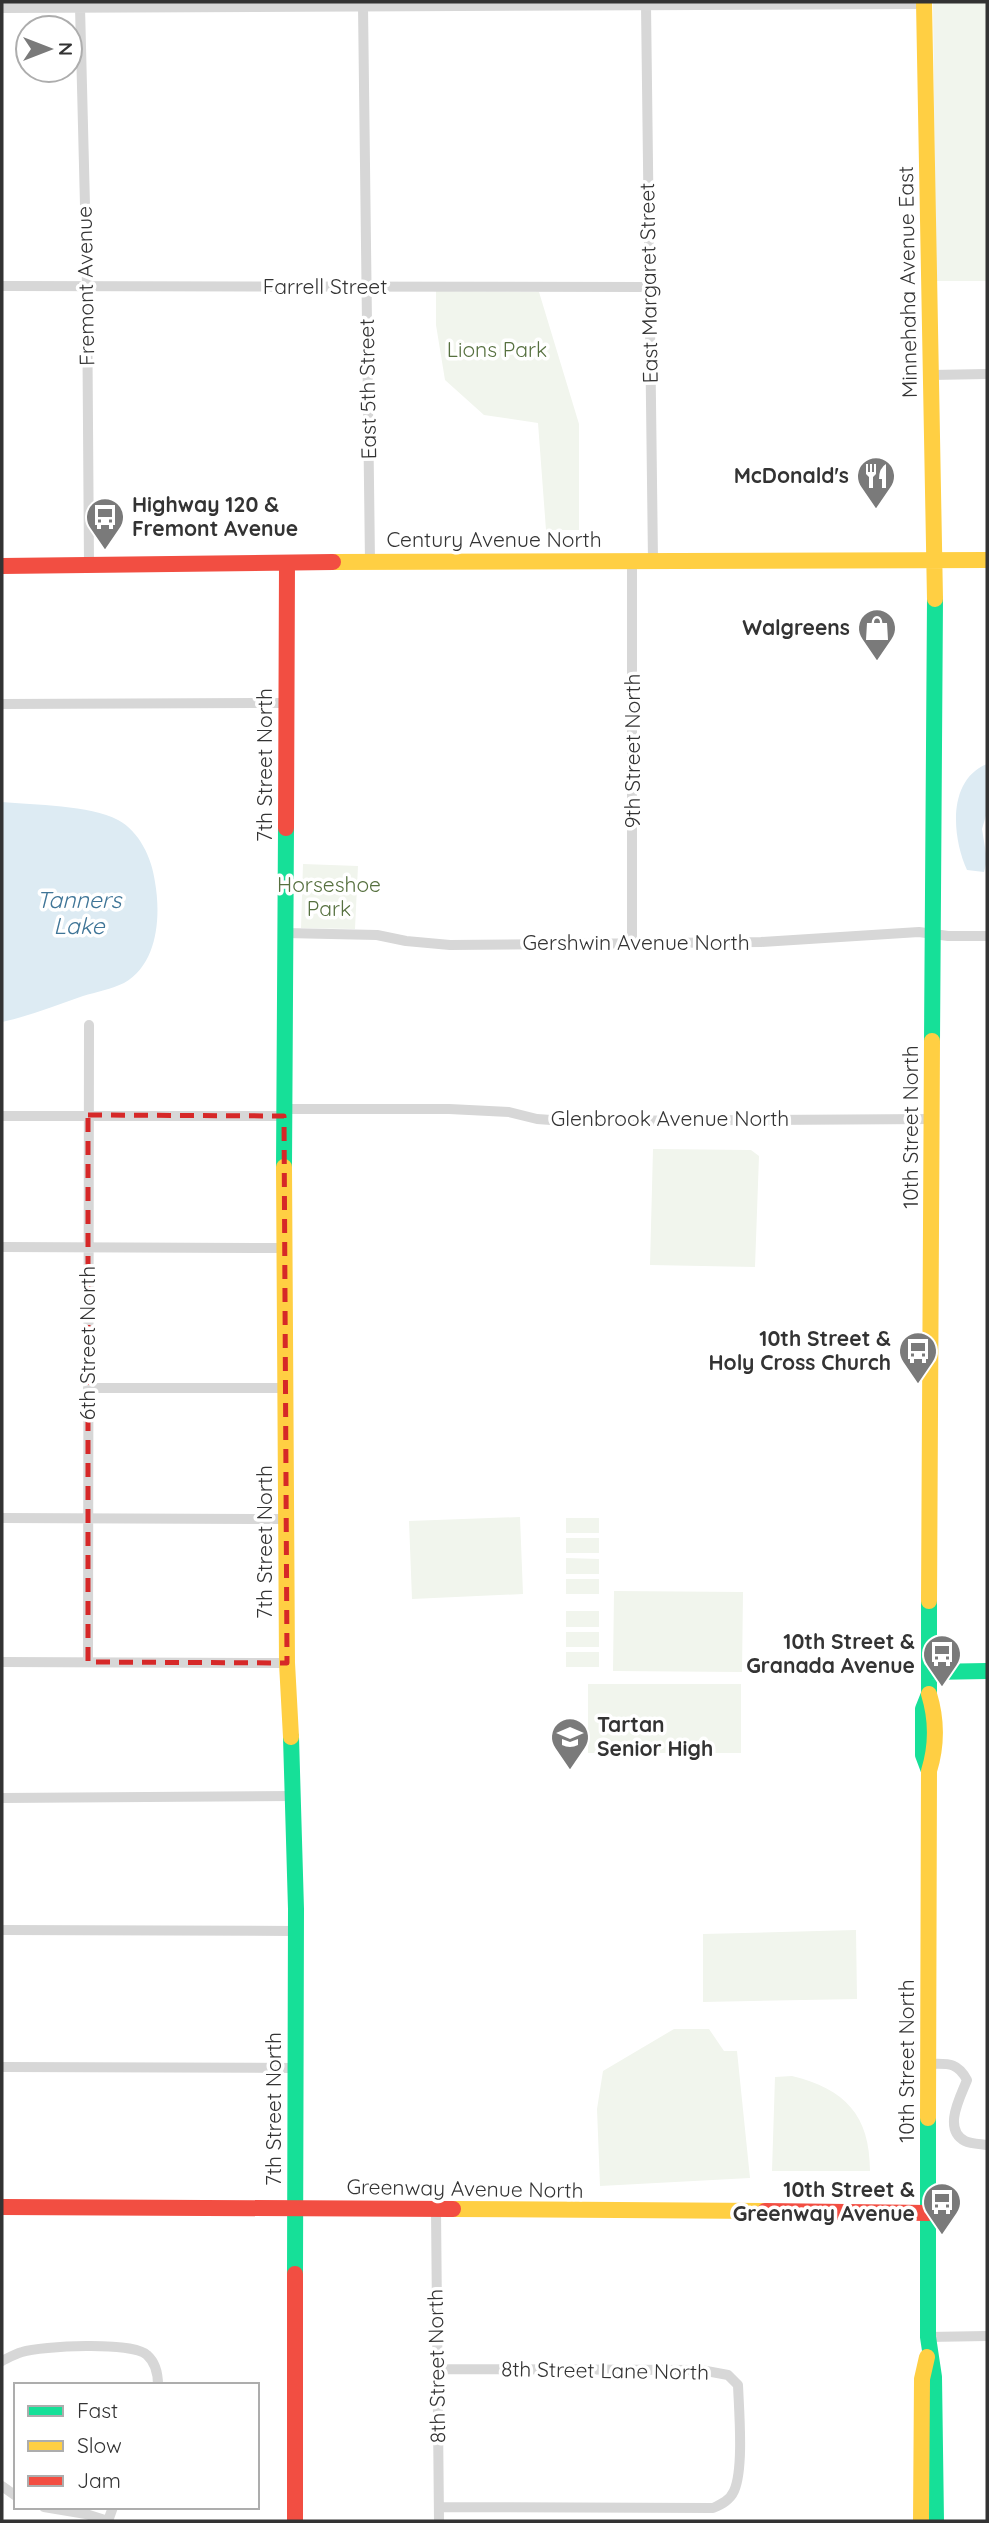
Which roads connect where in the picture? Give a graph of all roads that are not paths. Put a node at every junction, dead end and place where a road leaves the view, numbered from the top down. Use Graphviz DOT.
graph roads {
  1 [pos="924,3"];
  2 [pos="646,5"];
  3 [pos="363,6"];
  4 [pos="2,8"];
  5 [pos="80,8"];
  6 [pos="87,285"];
  7 [pos="2,286"];
  8 [pos="649,287"];
  9 [pos="367,288"];
  10 [pos="987,374"];
  11 [pos="930,375"];
  12 [pos="987,560"];
  13 [pos="632,561"];
  14 [pos="653,561"];
  15 [pos="935,561"];
  16 [pos="370,562"];
  17 [pos="287,563"];
  18 [pos="89,565"];
  19 [pos="2,566"];
  20 [pos="287,703"];
  21 [pos="2,704"];
  22 [pos="285,933"];
  23 [pos="933,934"];
  24 [pos="987,936"];
  25 [pos="632,942"];
  26 [pos="89,1025"];
  27 [pos="284,1113"];
  28 [pos="88,1115"];
  29 [pos="2,1116"];
  30 [pos="932,1119"];
  31 [pos="2,1247"];
  32 [pos="89,1248"];
  33 [pos="284,1248"];
  34 [pos="88,1388"];
  35 [pos="285,1388"];
  36 [pos="2,1518"];
  37 [pos="88,1519"];
  38 [pos="286,1519"];
  39 [pos="2,1662"];
  40 [pos="88,1662"];
  41 [pos="287,1662"];
  42 [pos="987,1671"];
  43 [pos="929,1672"];
  44 [pos="294,1796"];
  45 [pos="2,1798"];
  46 [pos="2,1930"];
  47 [pos="295,1931"];
  48 [pos="927,2064"];
  49 [pos="2,2067"];
  50 [pos="295,2068"];
  51 [pos="987,2145"];
  52 [pos="2,2207"];
  53 [pos="294,2207"];
  54 [pos="436,2210"];
  55 [pos="928,2213"];
  56 [pos="987,2336"];
  57 [pos="928,2344"];
  58 [pos="2,2361"];
  59 [pos="437,2369"];
  60 [pos="158,2383"];
  61 [pos="439,2507"];
  62 [pos="56,2509"];
  63 [pos="108,2521"];
  64 [pos="295,2521"];
  65 [pos="439,2521"];
  66 [pos="921,2521"];
  67 [pos="936,2521"];
  1 -- 2 [label="street"];
  1 -- 11 [label="main road, Minnehaha Avenue East"];
  2 -- 3 [label="street"];
  2 -- 8 [label="street, East Margaret Street"];
  3 -- 5 [label="street"];
  3 -- 9 [label="street, East 5th Street"];
  4 -- 5 [label="street"];
  5 -- 6 [label="street, Fremont Avenue"];
  6 -- 7 [label="street, Farrell Street"];
  6 -- 9 [label="street, Farrell Street"];
  6 -- 18 [label="street, Fremont Avenue"];
  8 -- 9 [label="street, Farrell Street"];
  8 -- 14 [label="street, East Margaret Street"];
  9 -- 16 [label="street, East 5th Street"];
  10 -- 11 [label="street"];
  11 -- 15 [label="main road, Minnehaha Avenue East"];
  12 -- 15 [label="main road, Century Avenue North"];
  13 -- 14 [label="main road, Century Avenue North"];
  13 -- 16 [label="main road, Century Avenue North"];
  13 -- 25 [label="street, 9th Street North"];
  14 -- 15 [label="main road, Century Avenue North"];
  15 -- 23 [label="main road, 10th Street North"];
  16 -- 17 [label="main road, Century Avenue North"];
  17 -- 18 [label="main road, Century Avenue North"];
  17 -- 20 [label="main road, 7th Street North"];
  18 -- 19 [label="main road, Century Avenue North"];
  20 -- 21 [label="street"];
  20 -- 22 [label="main road, 7th Street North"];
  22 -- 25 [label="street, Gershwin Avenue North"];
  22 -- 27 [label="main road, 7th Street North"];
  23 -- 24 [label="street, Gershwin Avenue North"];
  23 -- 25 [label="street, Gershwin Avenue North"];
  23 -- 30 [label="main road, 10th Street North"];
  26 -- 28 [label="street, 6th Street North"];
  27 -- 28 [label="street, Glenbrook Avenue North"];
  27 -- 30 [label="street, Glenbrook Avenue North"];
  27 -- 33 [label="main road, 7th Street North"];
  28 -- 29 [label="street, Glenbrook Avenue North"];
  28 -- 32 [label="street, 6th Street North"];
  30 -- 43 [label="main road, 10th Street North"];
  31 -- 32 [label="street"];
  32 -- 33 [label="street"];
  32 -- 34 [label="street, 6th Street North"];
  33 -- 35 [label="main road, 7th Street North"];
  34 -- 35 [label="street"];
  34 -- 37 [label="street, 6th Street North"];
  35 -- 38 [label="main road, 7th Street North"];
  36 -- 37 [label="street"];
  37 -- 38 [label="street"];
  37 -- 40 [label="street, 6th Street North"];
  38 -- 41 [label="main road, 7th Street North"];
  39 -- 40 [label="street"];
  40 -- 41 [label="street"];
  41 -- 44 [label="main road, 7th Street North"];
  42 -- 43 [label="main road"];
  43 -- 48 [label="main road, 10th Street North"];
  44 -- 45 [label="street"];
  44 -- 47 [label="main road, 7th Street North"];
  46 -- 47 [label="street"];
  47 -- 50 [label="main road, 7th Street North"];
  48 -- 51 [label="street"];
  48 -- 55 [label="main road, 10th Street North"];
  49 -- 50 [label="street"];
  50 -- 53 [label="main road, 7th Street North"];
  52 -- 53 [label="main road, Greenway Avenue North"];
  53 -- 54 [label="main road, Greenway Avenue North"];
  53 -- 64 [label="main road, 7th Street North"];
  54 -- 55 [label="main road, Greenway Avenue North"];
  54 -- 59 [label="street, 8th Street North"];
  55 -- 57 [label="main road, 10th Street North"];
  56 -- 57 [label="street"];
  57 -- 66 [label="main road, 10th Street North"];
  57 -- 67 [label="main road, 10th Street North"];
  58 -- 60 [label="street"];
  59 -- 61 [label="street, 8th Street North"];
  59 -- 61 [label="street, 8th Street Lane North"];
  61 -- 65 [label="street, 8th Street North"];
  62 -- 63 [label="street"];
}
